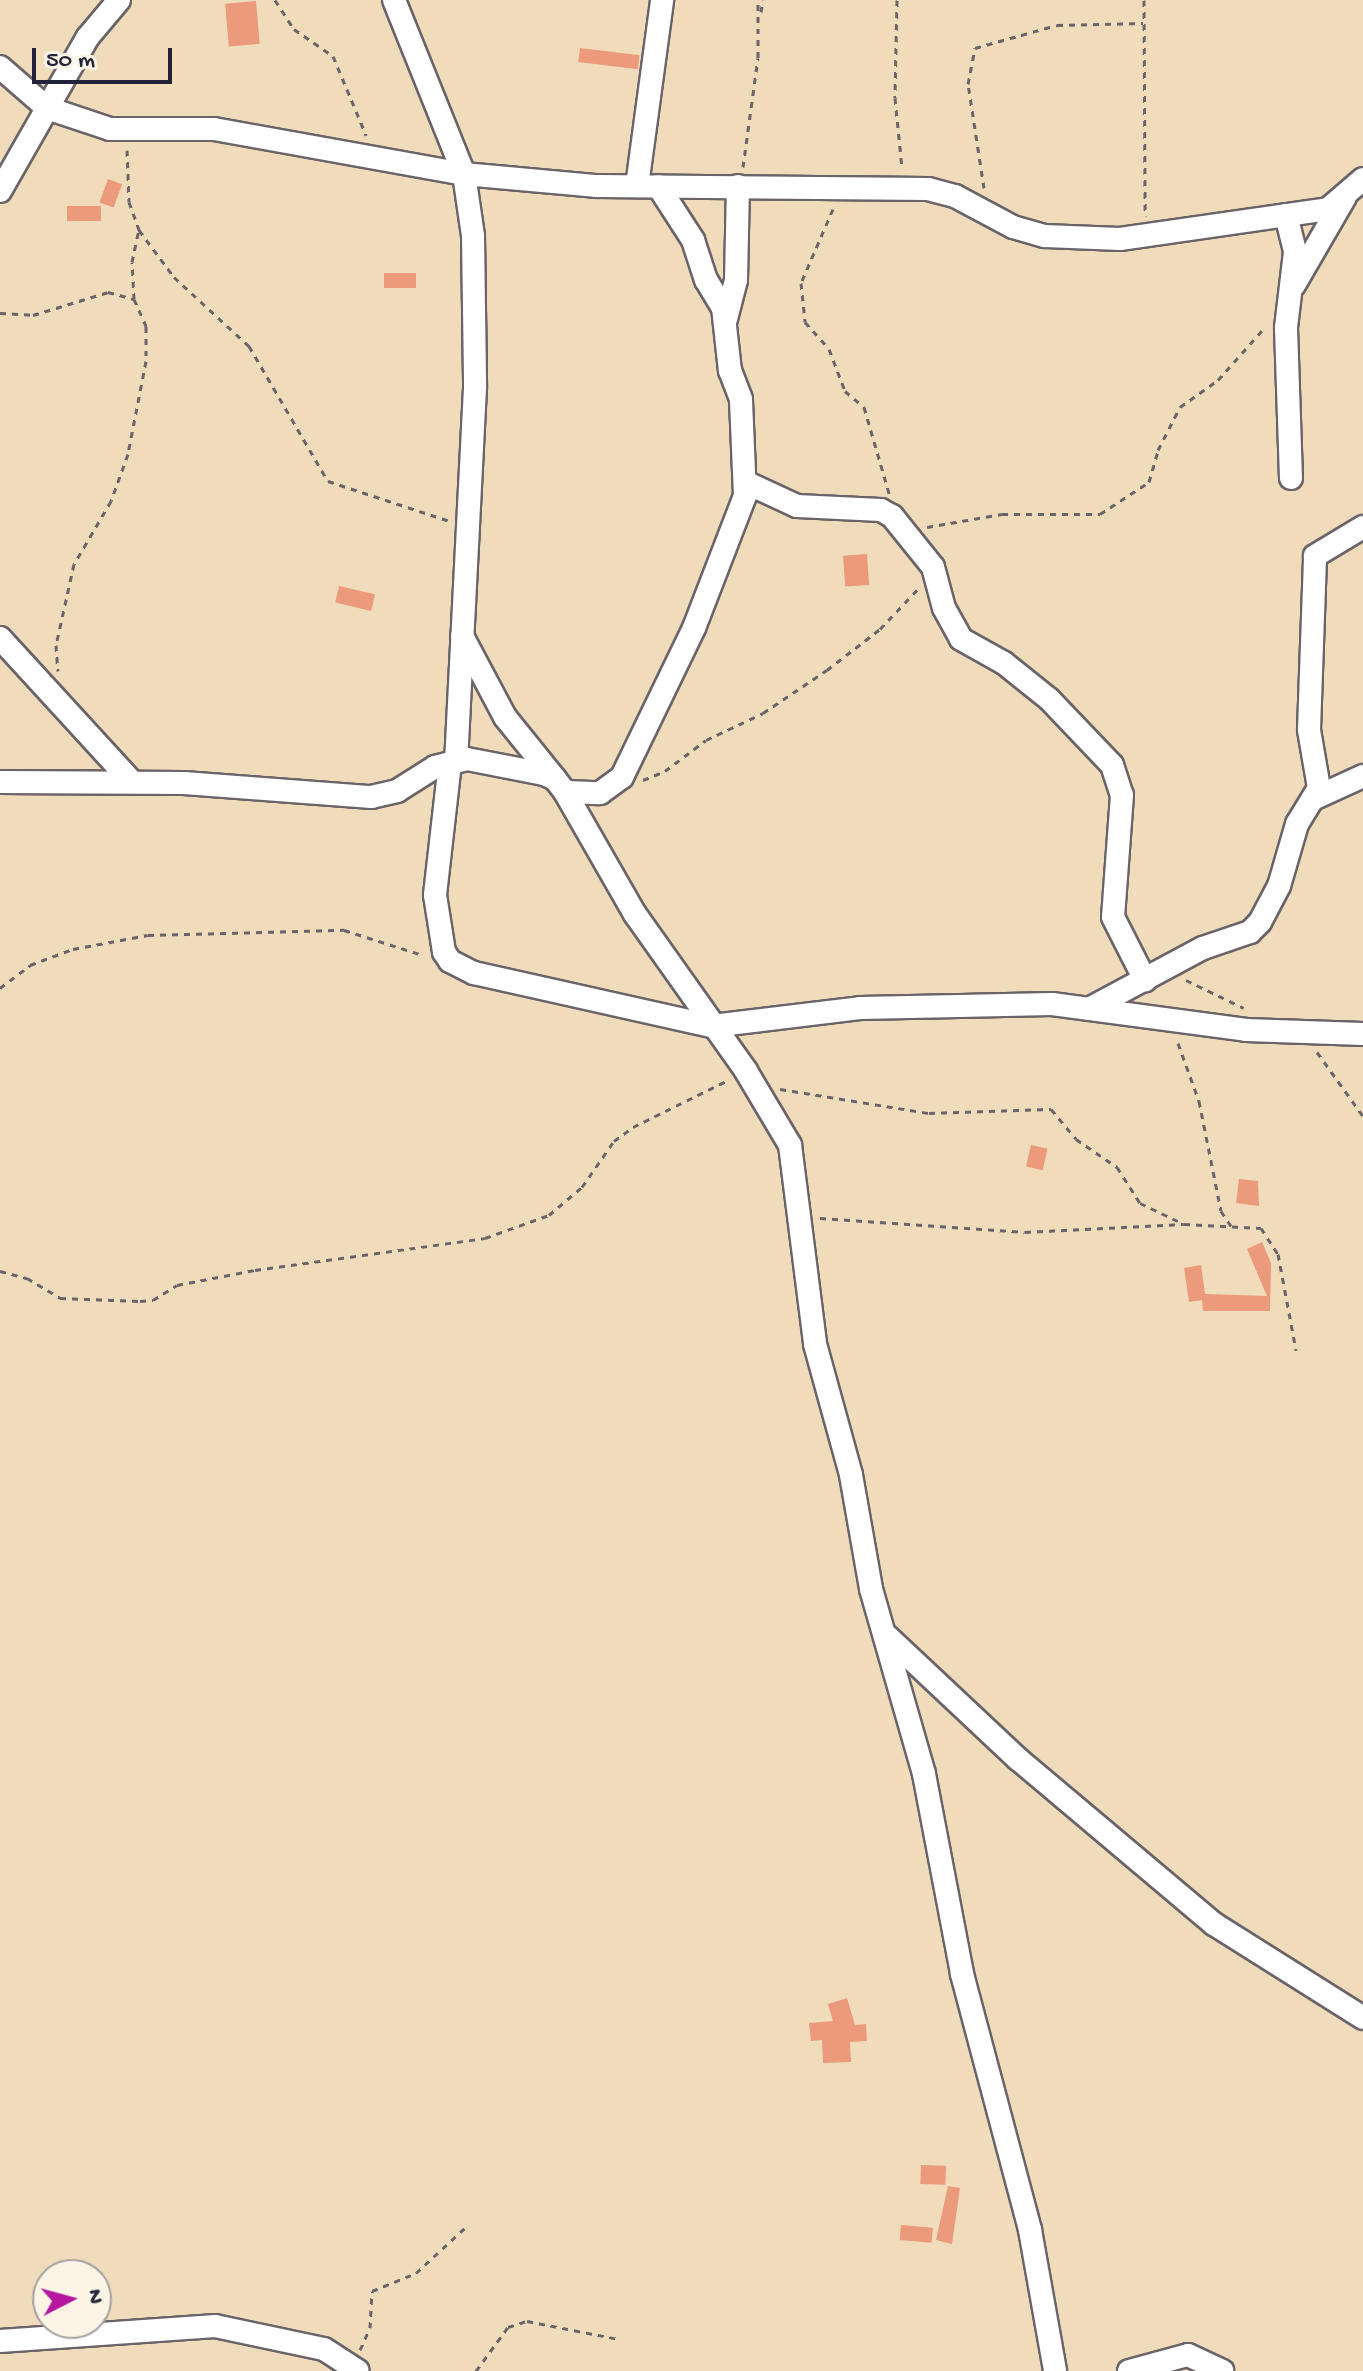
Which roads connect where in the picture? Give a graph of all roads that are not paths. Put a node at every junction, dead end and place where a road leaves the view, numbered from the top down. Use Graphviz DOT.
graph roads {
  1 [pos="119,0"];
  2 [pos="394,0"];
  3 [pos="662,0"];
  4 [pos="0,67"];
  5 [pos="47,108"];
  6 [pos="464,174"];
  7 [pos="1363,179"];
  8 [pos="647,186"];
  9 [pos="738,186"];
  10 [pos="0,191"];
  11 [pos="1346,195"];
  12 [pos="1286,215"];
  13 [pos="1292,292"];
  14 [pos="725,321"];
  15 [pos="1291,478"];
  16 [pos="745,482"];
  17 [pos="1363,527"];
  18 [pos="462,635"];
  19 [pos="0,638"];
  20 [pos="453,761"];
  21 [pos="1363,776"];
  22 [pos="0,782"];
  23 [pos="132,782"];
  24 [pos="560,785"];
  25 [pos="1313,799"];
  26 [pos="1145,980"];
  27 [pos="1089,1009"];
  28 [pos="712,1026"];
  29 [pos="1363,1034"];
  30 [pos="888,1637"];
  31 [pos="1363,2018"];
  32 [pos="0,2341"];
  33 [pos="354,2366"];
  34 [pos="1055,2371"];
  35 [pos="1129,2371"];
  36 [pos="1222,2371"];
  1 -- 5 [label="street"];
  2 -- 6 [label="street"];
  3 -- 8 [label="street"];
  4 -- 5 [label="street"];
  5 -- 6 [label="street"];
  5 -- 10 [label="street"];
  6 -- 8 [label="street"];
  6 -- 18 [label="street"];
  7 -- 11 [label="street"];
  8 -- 9 [label="street"];
  8 -- 14 [label="street"];
  9 -- 12 [label="street"];
  9 -- 14 [label="street"];
  11 -- 12 [label="street"];
  11 -- 13 [label="street"];
  12 -- 13 [label="street"];
  13 -- 15 [label="street"];
  14 -- 16 [label="street"];
  16 -- 24 [label="street"];
  16 -- 26 [label="street"];
  17 -- 25 [label="street"];
  18 -- 20 [label="street"];
  18 -- 24 [label="street"];
  19 -- 23 [label="street"];
  20 -- 23 [label="street"];
  20 -- 24 [label="street"];
  20 -- 28 [label="street"];
  21 -- 25 [label="street"];
  22 -- 23 [label="street"];
  24 -- 28 [label="street"];
  25 -- 26 [label="street"];
  26 -- 27 [label="street"];
  27 -- 28 [label="street"];
  27 -- 29 [label="street"];
  28 -- 30 [label="street"];
  30 -- 31 [label="street"];
  30 -- 34 [label="street"];
  32 -- 33 [label="street"];
  35 -- 36 [label="street"];
}
